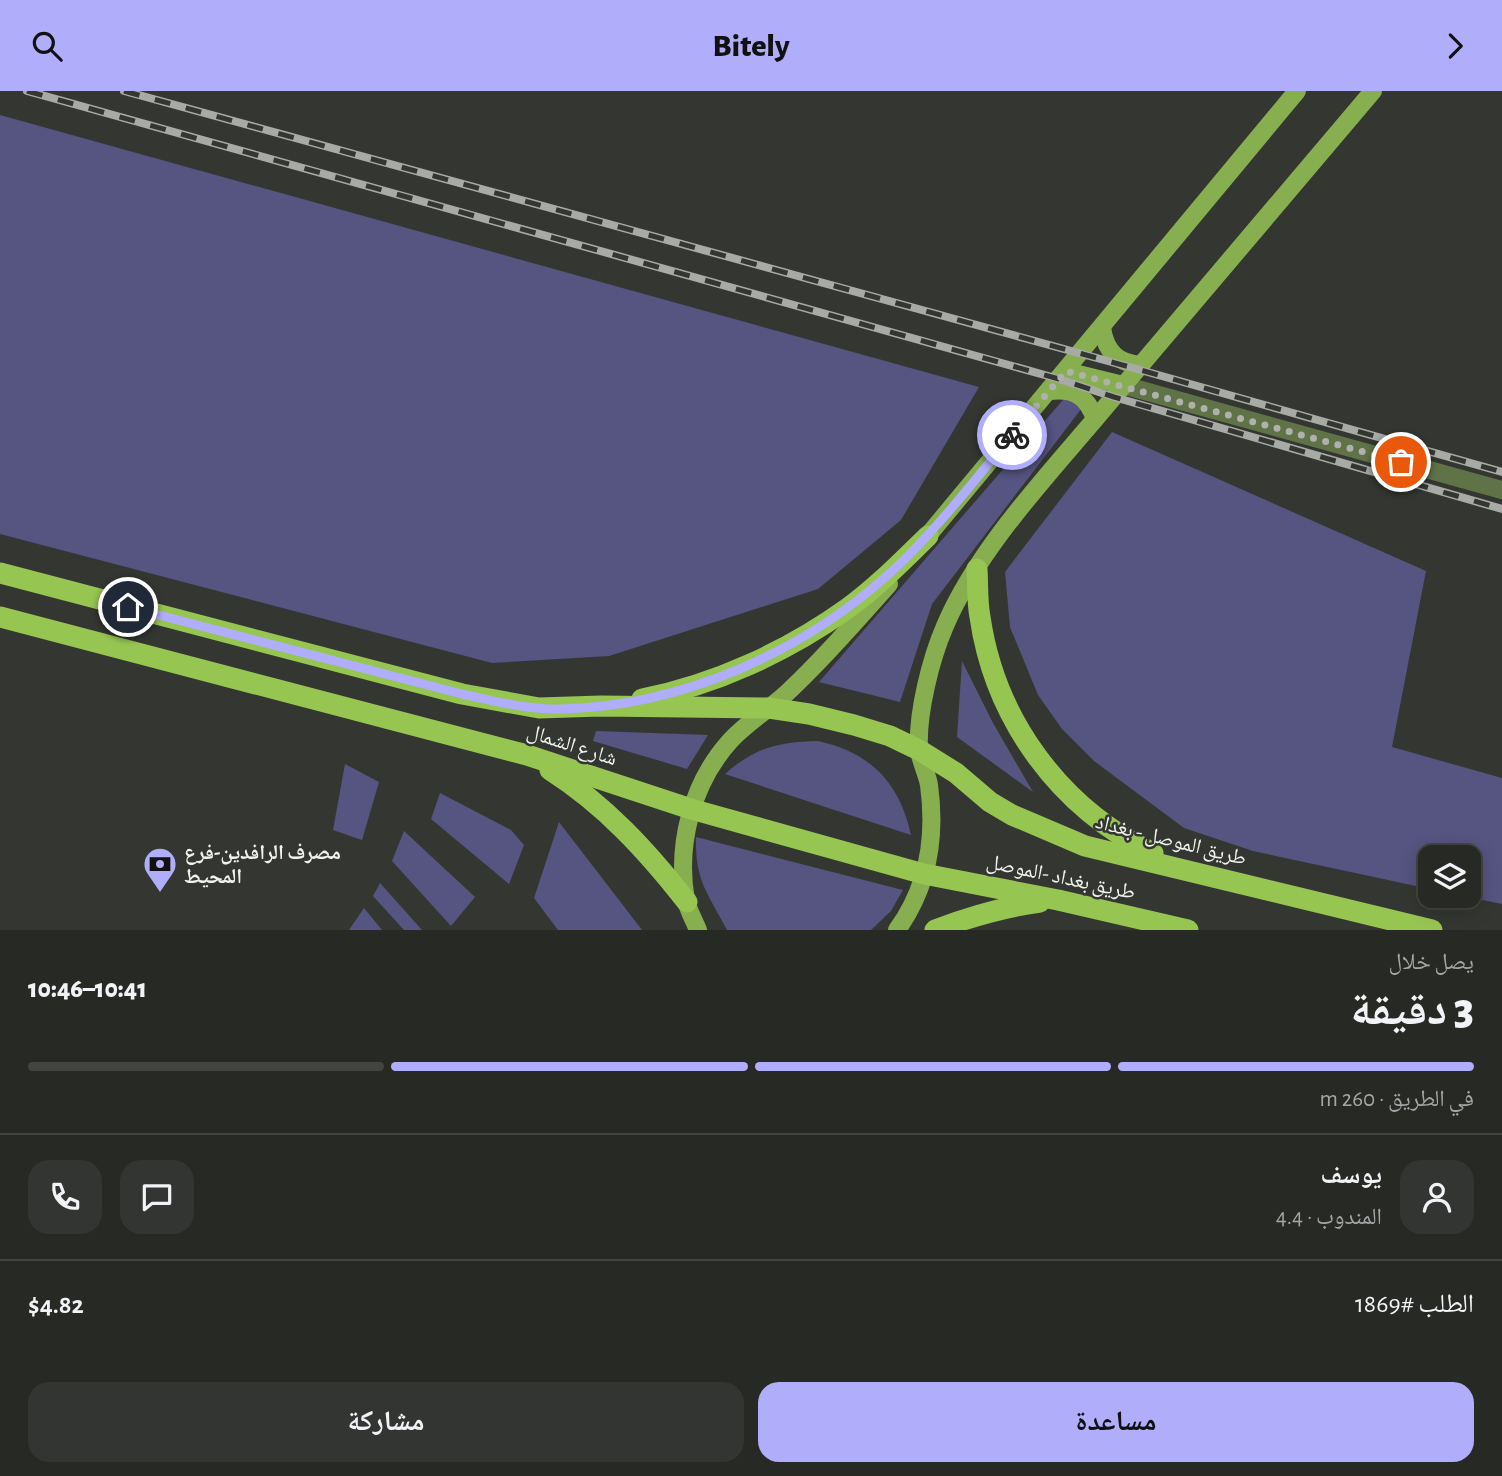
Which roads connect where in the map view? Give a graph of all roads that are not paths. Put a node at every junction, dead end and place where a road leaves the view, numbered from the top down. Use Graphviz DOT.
graph roads {
  1 [pos="1297,91"];
  2 [pos="1373,91"];
  3 [pos="1102,328"];
  4 [pos="1141,365"];
  5 [pos="1066,371"];
  6 [pos="1123,385"];
  7 [pos="1050,391"];
  8 [pos="1095,419"];
  9 [pos="1502,490"];
  10 [pos="928,535"];
  11 [pos="977,569"];
  12 [pos="0,573"];
  13 [pos="0,617"];
  14 [pos="601,706"];
  15 [pos="769,708"];
  16 [pos="919,750"];
  17 [pos="527,755"];
  18 [pos="691,809"];
  19 [pos="924,874"];
  20 [pos="1218,877"];
  21 [pos="1058,900"];
  22 [pos="687,902"];
  23 [pos="698,930"];
  24 [pos="897,930"];
  25 [pos="934,930"];
  26 [pos="1188,930"];
  27 [pos="1432,930"];
  1 -- 3 [label="main road"];
  2 -- 4 [label="main road"];
  3 -- 4 [label="main road"];
  3 -- 5 [label="main road"];
  4 -- 6 [label="main road"];
  5 -- 6 [label="main road"];
  5 -- 7 [label="main road"];
  6 -- 8 [label="main road"];
  6 -- 9 [label="street"];
  7 -- 8 [label="main road"];
  7 -- 10 [label="main road"];
  8 -- 11 [label="main road"];
  10 -- 14 [label="highway"];
  10 -- 15 [label="main road"];
  11 -- 16 [label="main road"];
  11 -- 20 [label="highway"];
  12 -- 14 [label="highway, شارع الشمال"];
  13 -- 17 [label="highway, شارع الشمال"];
  14 -- 15 [label="highway, شارع الشمال"];
  15 -- 16 [label="highway, شارع الشمال"];
  15 -- 18 [label="main road"];
  16 -- 19 [label="main road"];
  16 -- 20 [label="highway, طريق الموصل - بغداد"];
  17 -- 18 [label="highway, شارع الشمال"];
  17 -- 22 [label="highway"];
  18 -- 19 [label="highway, شارع الشمال"];
  18 -- 22 [label="main road"];
  19 -- 21 [label="highway, طريق بغداد -الموصل"];
  19 -- 24 [label="main road"];
  20 -- 27 [label="highway, طريق الموصل - بغداد"];
  21 -- 25 [label="highway"];
  21 -- 26 [label="highway, طريق بغداد -الموصل"];
  22 -- 23 [label="main road"];
}
